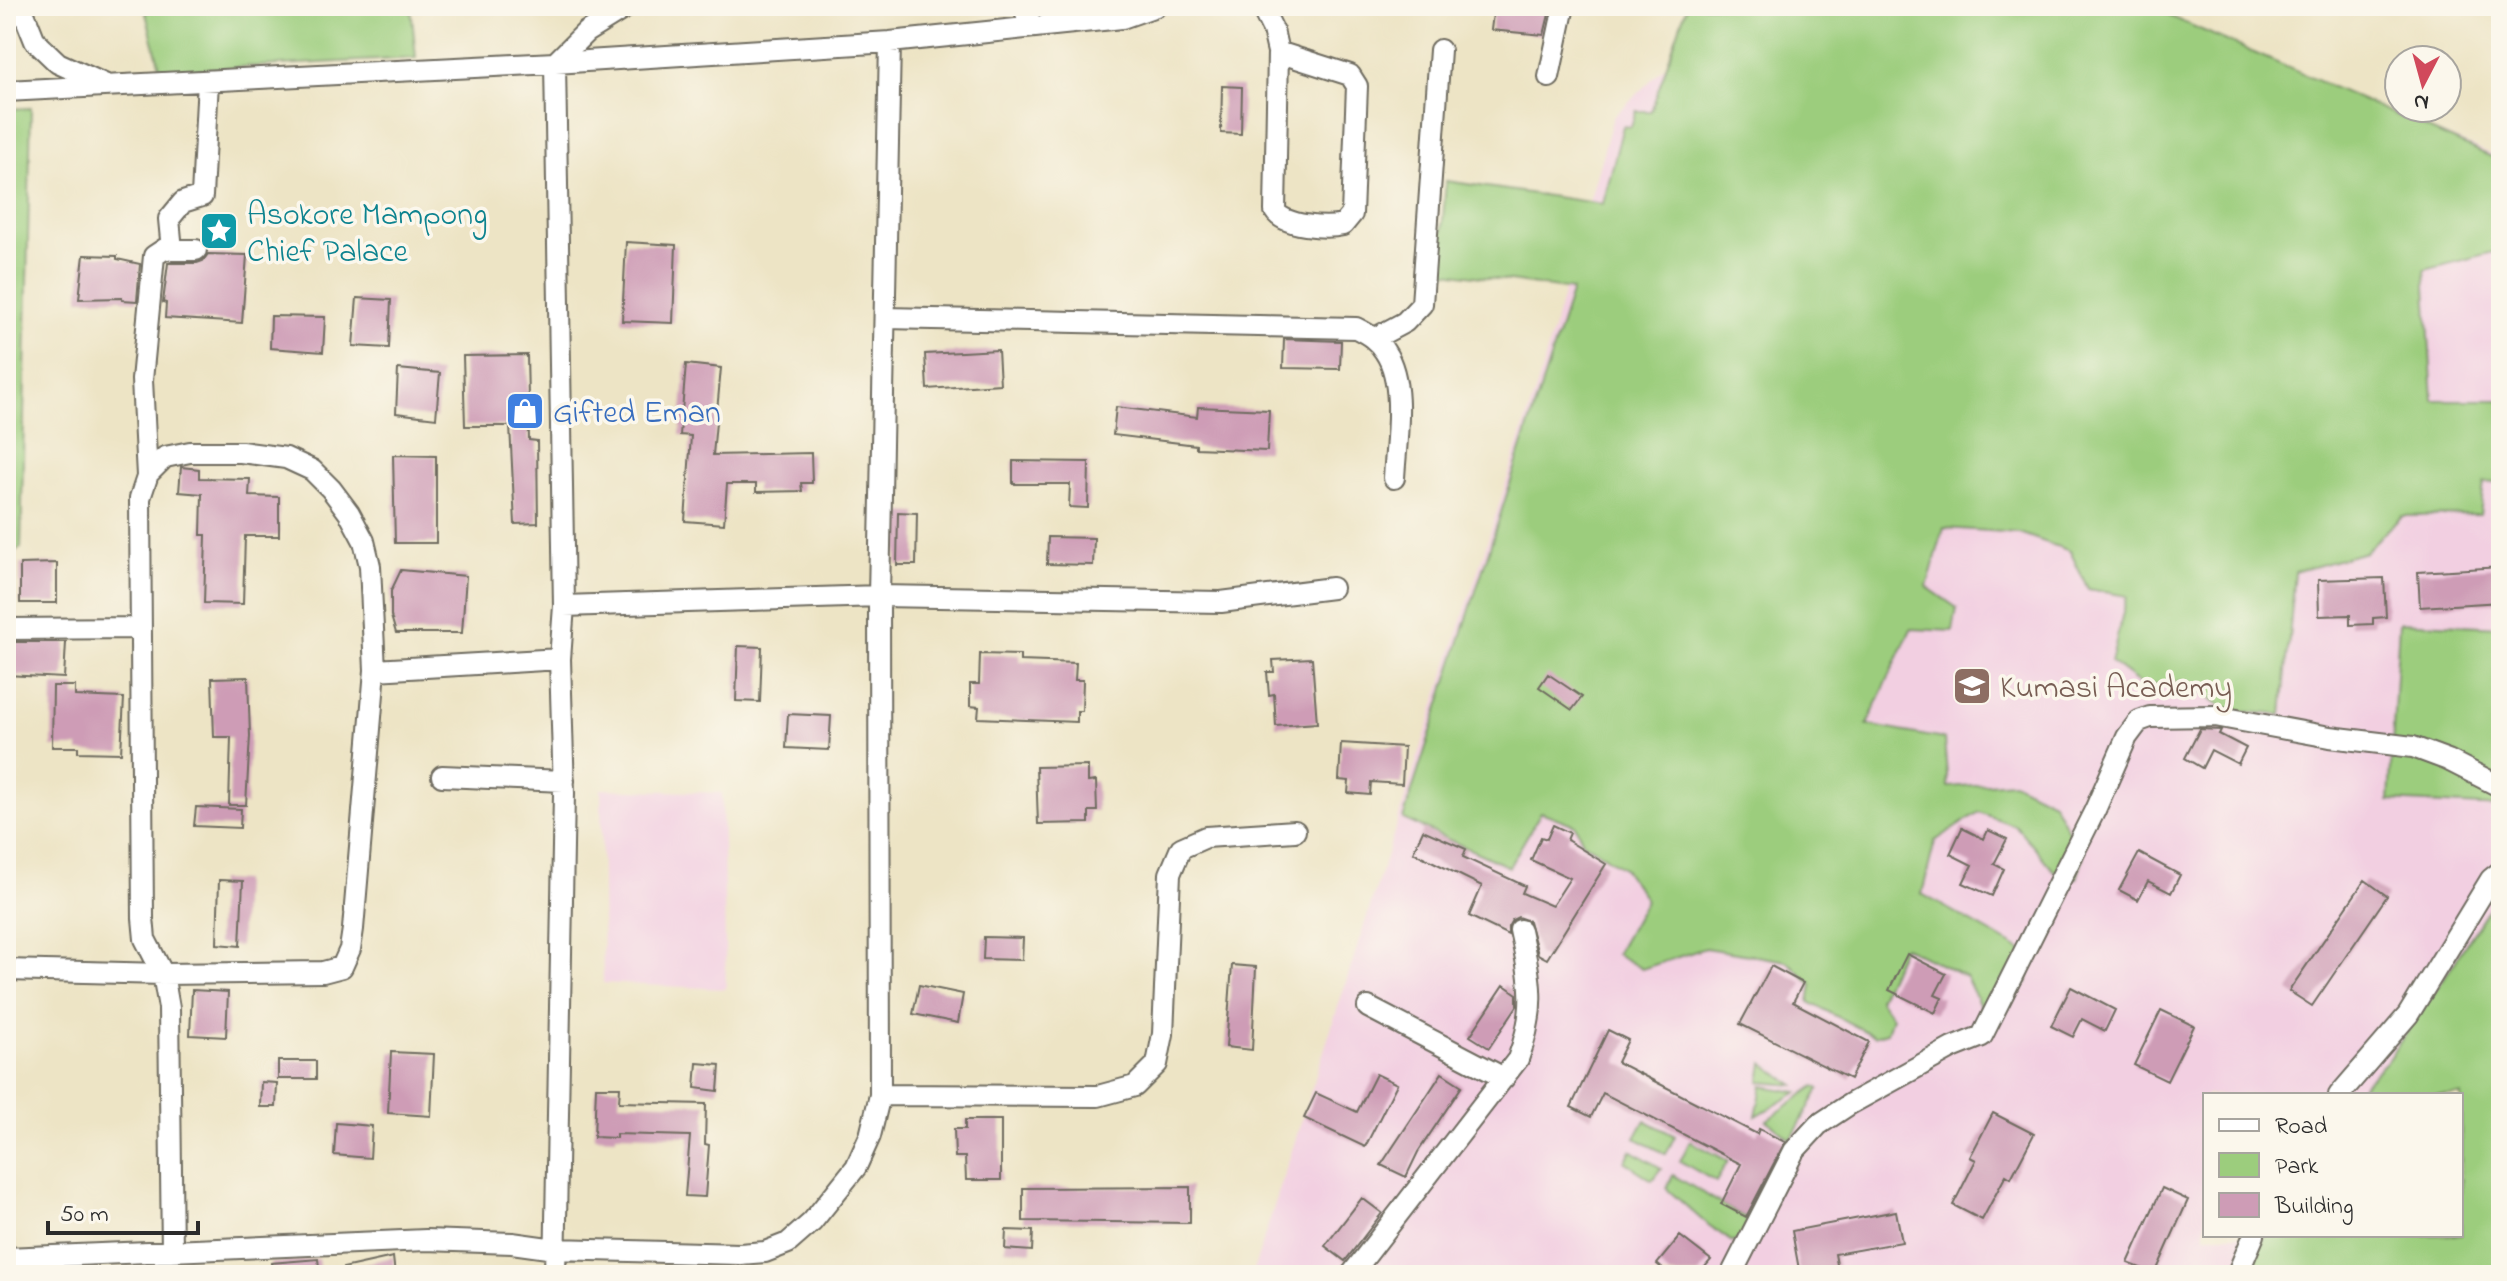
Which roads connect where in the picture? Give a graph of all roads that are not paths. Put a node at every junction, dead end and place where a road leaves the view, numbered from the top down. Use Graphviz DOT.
graph roads {
  1 [pos="21,6"];
  2 [pos="628,6"];
  3 [pos="1023,6"];
  4 [pos="1156,6"];
  5 [pos="1261,6"];
  6 [pos="1564,6"];
  7 [pos="1032,27"];
  8 [pos="890,42"];
  9 [pos="1440,50"];
  10 [pos="1278,52"];
  11 [pos="555,63"];
  12 [pos="1549,77"];
  13 [pos="208,81"];
  14 [pos="108,86"];
  15 [pos="6,91"];
  16 [pos="172,244"];
  17 [pos="196,250"];
  18 [pos="885,318"];
  19 [pos="1375,338"];
  20 [pos="147,476"];
  21 [pos="1394,478"];
  22 [pos="1332,588"];
  23 [pos="879,596"];
  24 [pos="564,606"];
  25 [pos="140,628"];
  26 [pos="6,629"];
  27 [pos="560,659"];
  28 [pos="375,670"];
  29 [pos="442,776"];
  30 [pos="564,781"];
  31 [pos="2501,787"];
  32 [pos="1295,831"];
  33 [pos="2501,871"];
  34 [pos="1520,930"];
  35 [pos="6,970"];
  36 [pos="163,974"];
  37 [pos="1368,1007"];
  38 [pos="1504,1078"];
  39 [pos="2341,1093"];
  40 [pos="880,1095"];
  41 [pos="2253,1237"];
  42 [pos="555,1249"];
  43 [pos="172,1252"];
  44 [pos="6,1258"];
  45 [pos="555,1275"];
  46 [pos="1351,1275"];
  47 [pos="1731,1275"];
  48 [pos="2237,1275"];
  1 -- 14 [label="street"];
  2 -- 11 [label="street"];
  3 -- 7 [label="street"];
  4 -- 7 [label="street"];
  5 -- 10 [label="street"];
  6 -- 12 [label="street"];
  7 -- 8 [label="street"];
  8 -- 11 [label="street"];
  8 -- 18 [label="street"];
  9 -- 19 [label="street"];
  10 -- 10 [label="street"];
  11 -- 13 [label="street"];
  11 -- 24 [label="street"];
  13 -- 14 [label="street"];
  13 -- 16 [label="street"];
  14 -- 15 [label="street"];
  16 -- 17 [label="street"];
  16 -- 20 [label="street"];
  18 -- 19 [label="street"];
  18 -- 23 [label="street"];
  19 -- 21 [label="street"];
  20 -- 25 [label="street"];
  20 -- 28 [label="street"];
  22 -- 23 [label="street"];
  23 -- 24 [label="street"];
  23 -- 40 [label="street"];
  24 -- 27 [label="street"];
  25 -- 26 [label="street"];
  25 -- 36 [label="street"];
  27 -- 28 [label="street"];
  27 -- 30 [label="street"];
  28 -- 36 [label="street"];
  29 -- 30 [label="street"];
  30 -- 42 [label="street"];
  31 -- 47 [label="street"];
  32 -- 40 [label="street"];
  33 -- 39 [label="street"];
  34 -- 38 [label="street"];
  35 -- 36 [label="street"];
  36 -- 43 [label="street"];
  37 -- 38 [label="street"];
  38 -- 46 [label="street"];
  40 -- 42 [label="street"];
  41 -- 48 [label="street"];
  42 -- 43 [label="street"];
  42 -- 45 [label="street"];
  43 -- 44 [label="street"];
}
